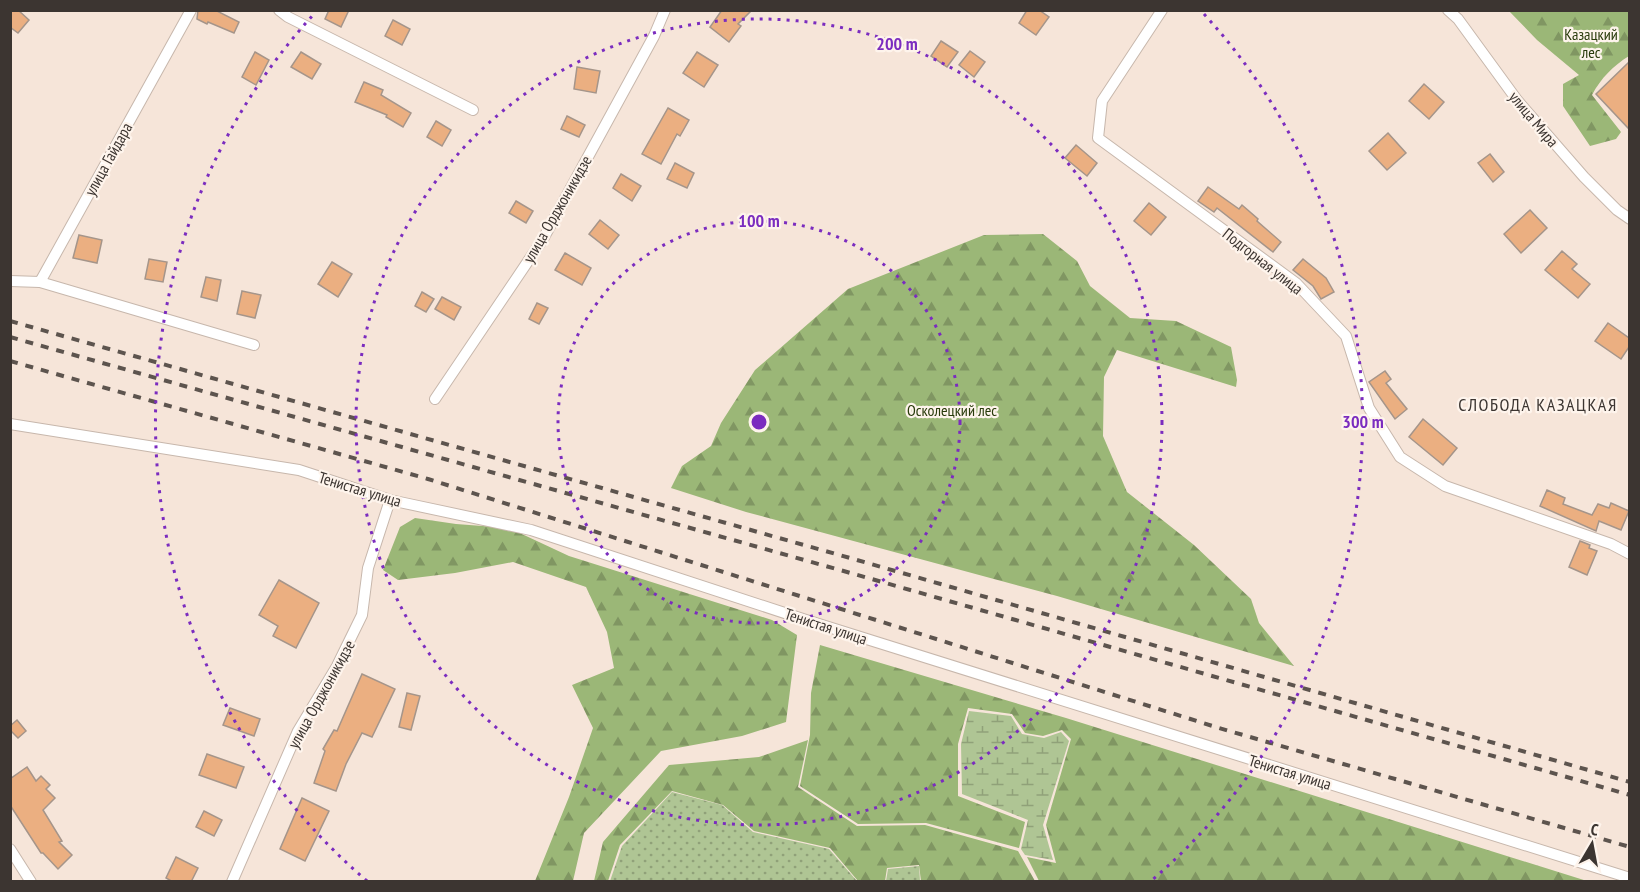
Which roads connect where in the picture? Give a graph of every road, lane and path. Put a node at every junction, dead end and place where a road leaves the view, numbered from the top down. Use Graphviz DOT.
graph roads {
  1 [pos="191,10"];
  2 [pos="279,10"];
  3 [pos="665,10"];
  4 [pos="1162,10"];
  5 [pos="1448,10"];
  6 [pos="473,110"];
  7 [pos="1629,219"];
  8 [pos="10,281"];
  9 [pos="40,282"];
  10 [pos="254,345"];
  11 [pos="435,399"];
  12 [pos="10,424"];
  13 [pos="390,500"];
  14 [pos="1629,554"];
  15 [pos="10,849"];
  16 [pos="1629,878"];
  17 [pos="31,882"];
  18 [pos="232,882"];
  1 -- 9 [label="street, улица Гайдара"];
  2 -- 6 [label="street"];
  3 -- 11 [label="street, улица Орджоникидзе"];
  4 -- 14 [label="street, Подгорная улица"];
  5 -- 7 [label="street, улица Мира"];
  8 -- 9 [label="street"];
  9 -- 10 [label="street"];
  12 -- 13 [label="street, Тенистая улица"];
  13 -- 16 [label="street, Тенистая улица"];
  13 -- 18 [label="street, улица Орджоникидзе"];
  15 -- 17 [label="street"];
}
